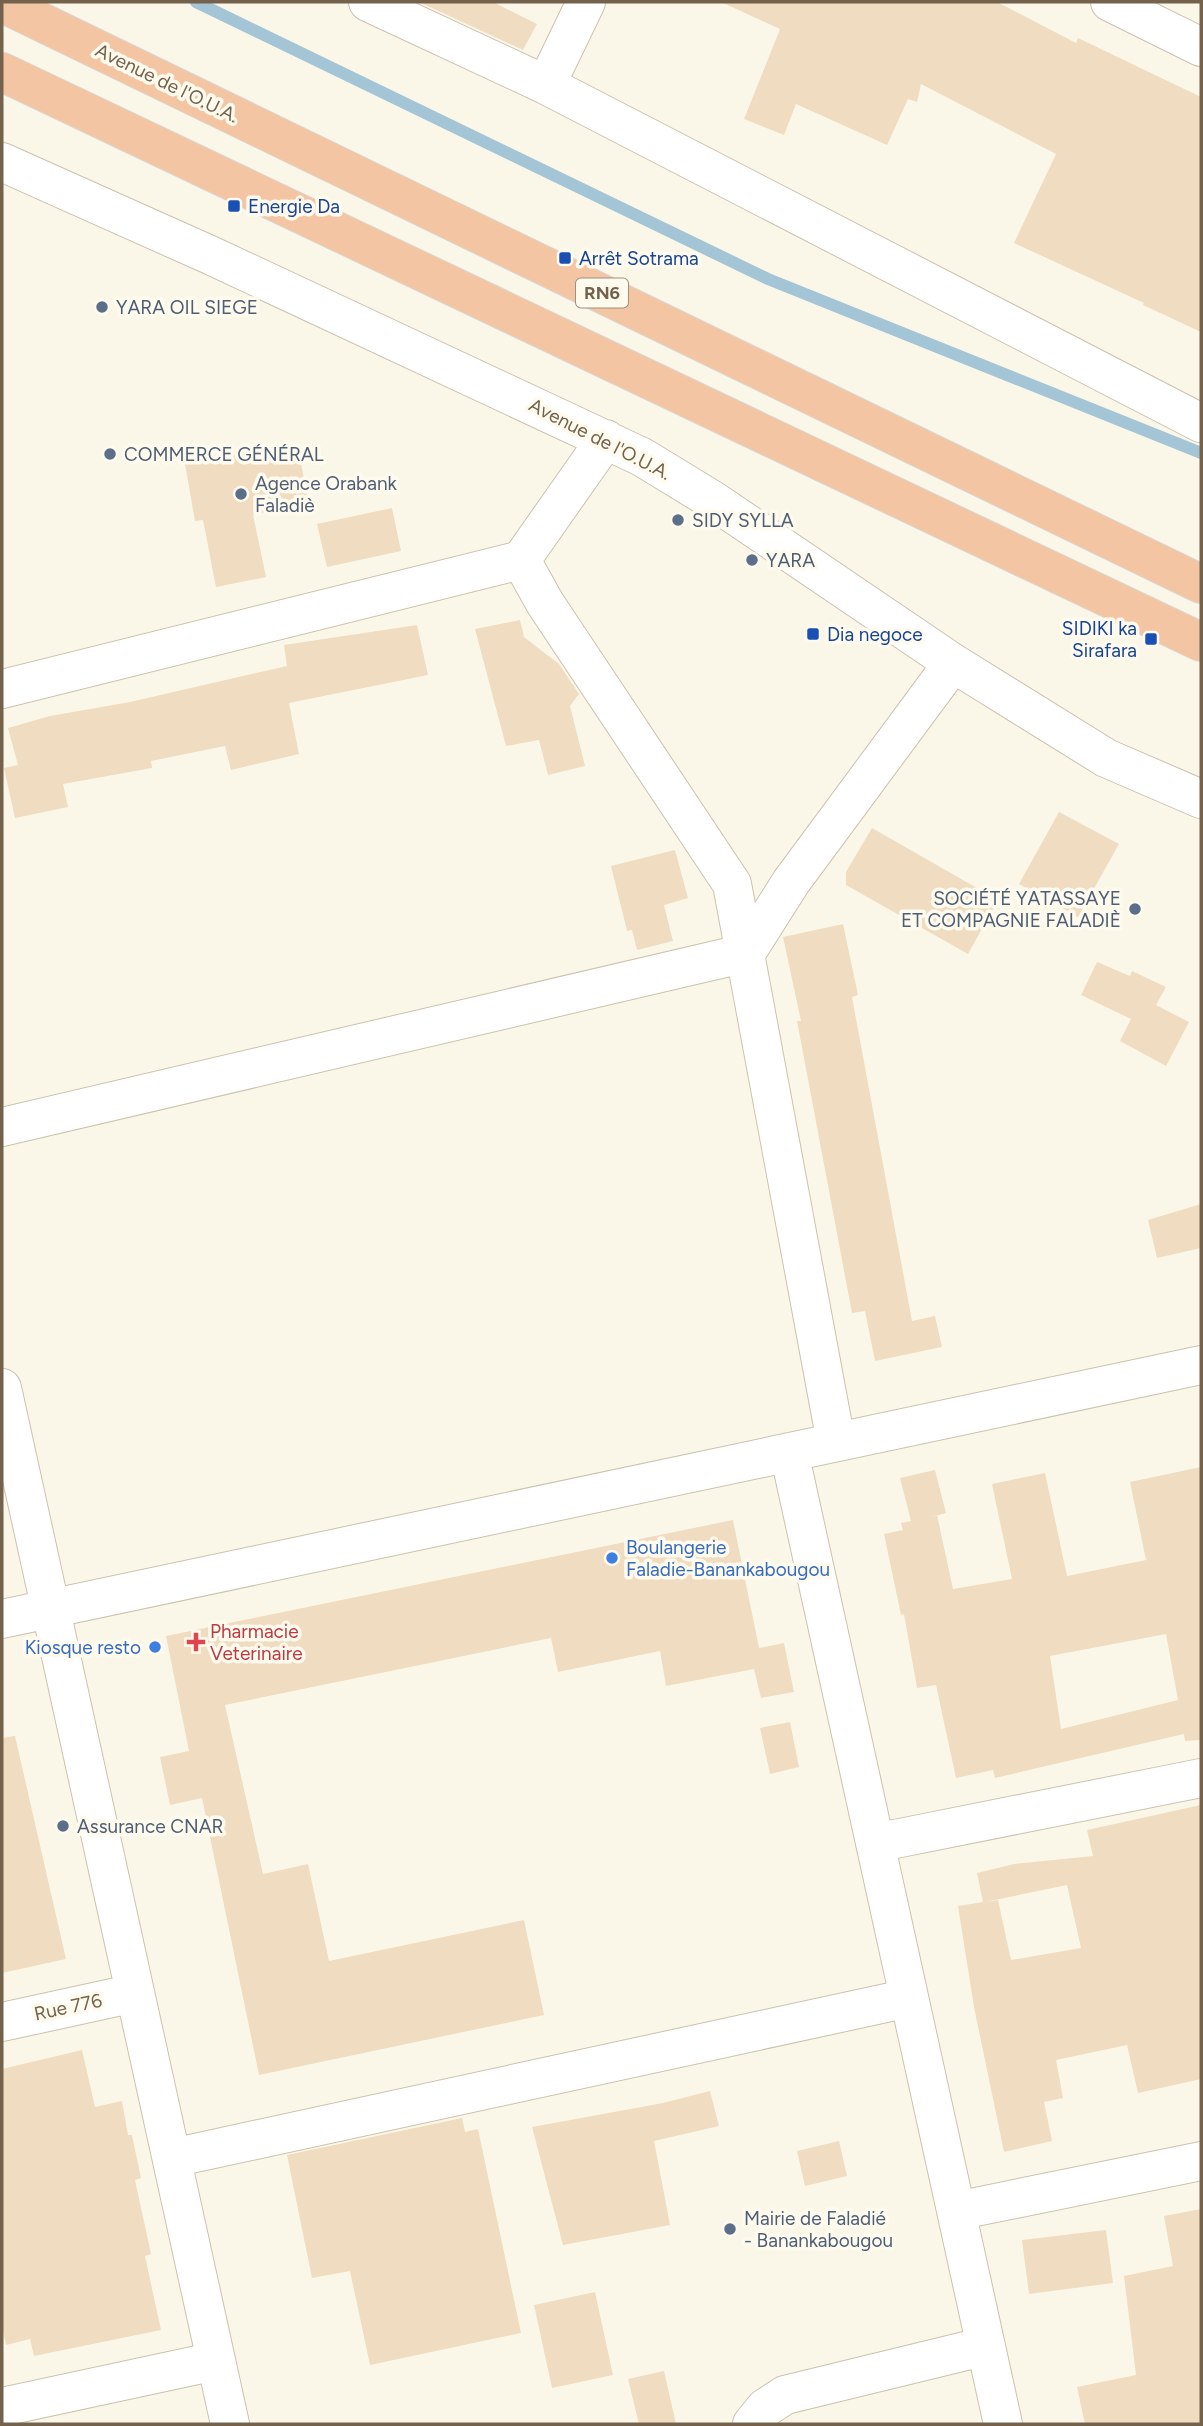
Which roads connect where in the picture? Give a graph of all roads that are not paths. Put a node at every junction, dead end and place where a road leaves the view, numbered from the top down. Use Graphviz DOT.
graph roads {
  1 [pos="368,2"];
  2 [pos="586,2"];
  3 [pos="1110,2"];
  4 [pos="2,3"];
  5 [pos="1201,47"];
  6 [pos="2,72"];
  7 [pos="546,85"];
  8 [pos="2,162"];
  9 [pos="1201,423"];
  10 [pos="606,439"];
  11 [pos="521,559"];
  12 [pos="1201,584"];
  13 [pos="1201,642"];
  14 [pos="953,663"];
  15 [pos="2,689"];
  16 [pos="1201,799"];
  17 [pos="746,953"];
  18 [pos="2,1128"];
  19 [pos="1201,1365"];
  20 [pos="2,1388"];
  21 [pos="836,1442"];
  22 [pos="789,1452"];
  23 [pos="50,1609"];
  24 [pos="2,1619"];
  25 [pos="1201,1778"];
  26 [pos="875,1843"];
  27 [pos="135,1993"];
  28 [pos="909,1998"];
  29 [pos="2,2022"];
  30 [pos="172,2158"];
  31 [pos="1201,2161"];
  32 [pos="956,2211"];
  33 [pos="986,2346"];
  34 [pos="216,2361"];
  35 [pos="2,2407"];
  36 [pos="230,2424"];
  37 [pos="752,2424"];
  38 [pos="1003,2424"];
  1 -- 7 [label="street"];
  2 -- 7 [label="street"];
  3 -- 5 [label="street"];
  4 -- 12 [label="highway, Avenue de l'O.U.A. / RN6"];
  6 -- 13 [label="highway"];
  7 -- 9 [label="street"];
  8 -- 10 [label="street, Avenue de l'O.U.A."];
  10 -- 11 [label="street"];
  10 -- 14 [label="street, Avenue de l'O.U.A."];
  11 -- 15 [label="street"];
  11 -- 17 [label="street"];
  14 -- 16 [label="street, Avenue de l'O.U.A."];
  14 -- 17 [label="street"];
  17 -- 18 [label="street"];
  17 -- 21 [label="street"];
  19 -- 21 [label="street"];
  20 -- 23 [label="street"];
  21 -- 22 [label="street"];
  22 -- 23 [label="street"];
  22 -- 26 [label="street"];
  23 -- 24 [label="street"];
  23 -- 27 [label="street"];
  25 -- 26 [label="street"];
  26 -- 28 [label="street"];
  27 -- 29 [label="street, Rue 776"];
  27 -- 30 [label="street"];
  28 -- 30 [label="street"];
  28 -- 32 [label="street"];
  30 -- 34 [label="street"];
  31 -- 32 [label="street"];
  32 -- 33 [label="street"];
  33 -- 37 [label="street"];
  33 -- 38 [label="street"];
  34 -- 35 [label="street"];
  34 -- 36 [label="street"];
}
